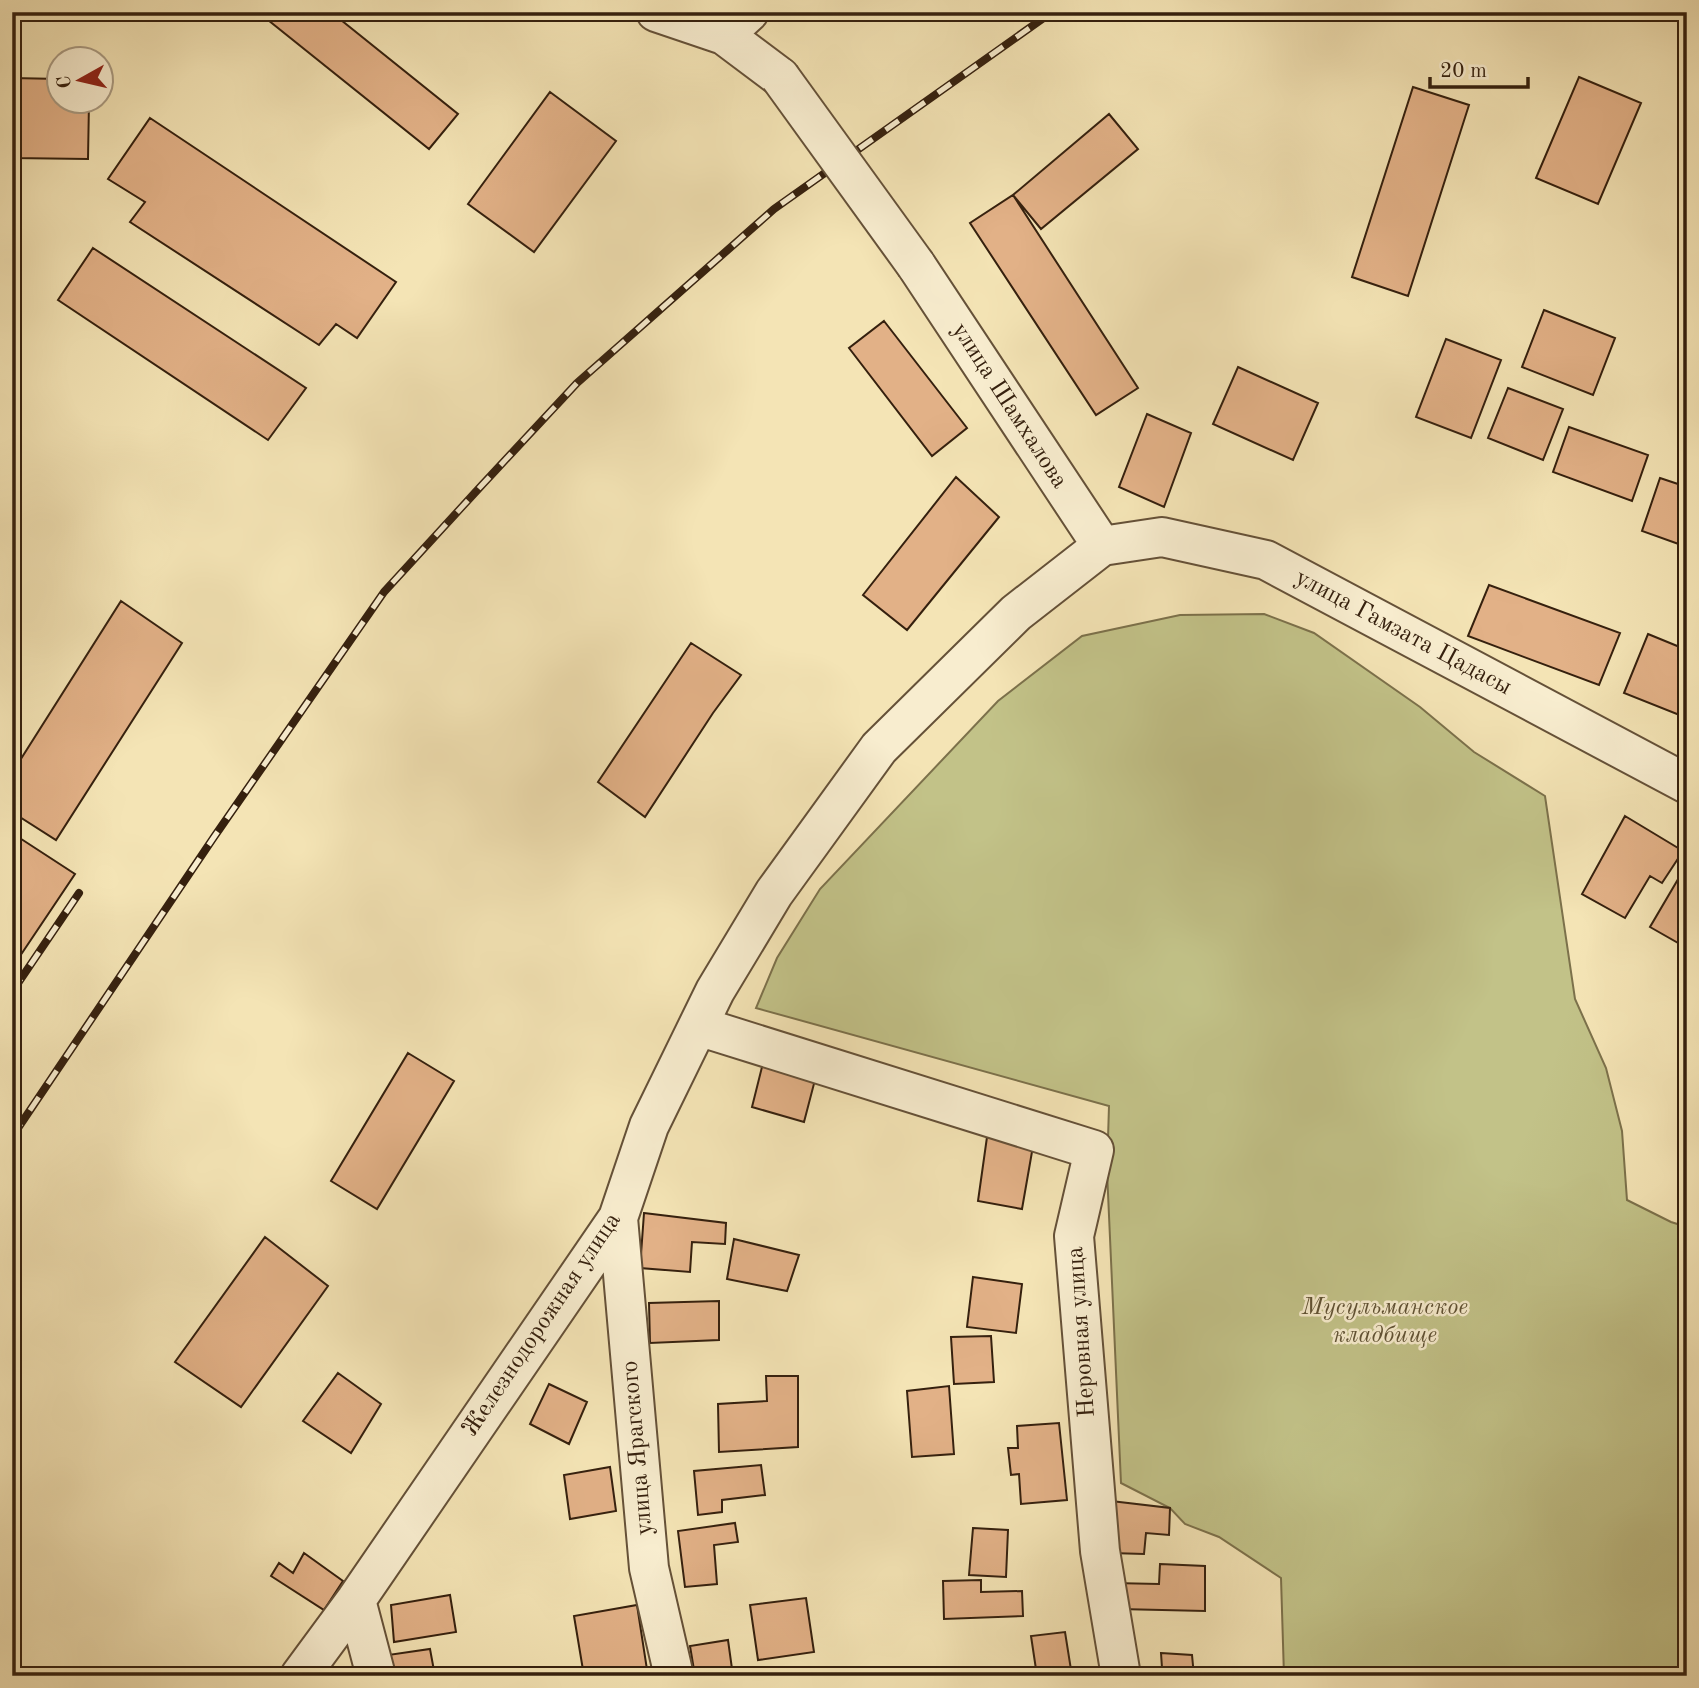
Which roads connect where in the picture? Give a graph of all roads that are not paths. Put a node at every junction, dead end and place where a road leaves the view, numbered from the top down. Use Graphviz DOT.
graph roads {
  1 [pos="656,12"];
  2 [pos="736,23"];
  3 [pos="1102,546"];
  4 [pos="1687,784"];
  5 [pos="698,1026"];
  6 [pos="618,1218"];
  7 [pos="356,1600"];
  8 [pos="300,1676"];
  9 [pos="376,1676"];
  10 [pos="674,1676"];
  11 [pos="1121,1676"];
  1 -- 2 [label="street, улица Шамхалова"];
  2 -- 3 [label="street, улица Шамхалова, bridge"];
  3 -- 4 [label="street, улица Гамзата Цадасы"];
  3 -- 5 [label="street, Железнодорожная улица"];
  5 -- 6 [label="street, Железнодорожная улица"];
  5 -- 11 [label="street, Неровная улица"];
  6 -- 7 [label="street, Железнодорожная улица"];
  6 -- 10 [label="street, улица Ярагского"];
  7 -- 8 [label="street, Железнодорожная улица"];
  7 -- 9 [label="street"];
}
